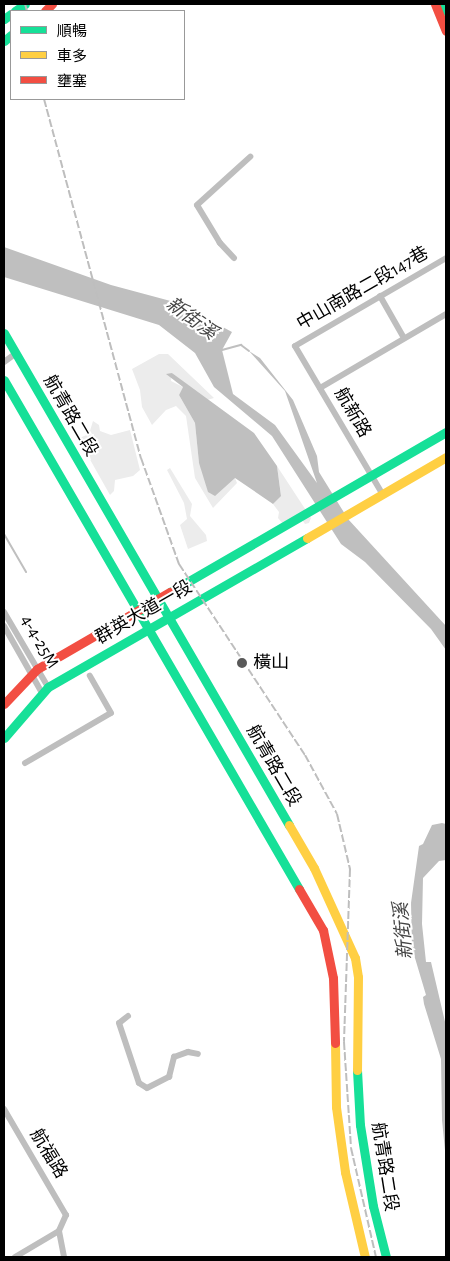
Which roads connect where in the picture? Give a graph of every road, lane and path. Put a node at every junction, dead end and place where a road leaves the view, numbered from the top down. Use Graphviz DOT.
graph roads {
  1 [pos="435,4"];
  2 [pos="443,4"];
  3 [pos="446,11"];
  4 [pos="446,31"];
  5 [pos="250,157"];
  6 [pos="234,258"];
  7 [pos="446,258"];
  8 [pos="380,296"];
  9 [pos="446,314"];
  10 [pos="4,333"];
  11 [pos="404,338"];
  12 [pos="295,346"];
  13 [pos="15,354"];
  14 [pos="4,358"];
  15 [pos="4,362"];
  16 [pos="4,380"];
  17 [pos="320,388"];
  18 [pos="446,432"];
  19 [pos="446,457"];
  20 [pos="371,476"];
  21 [pos="383,495"];
  22 [pos="156,601"];
  23 [pos="139,610"];
  24 [pos="4,612"];
  25 [pos="167,618"];
  26 [pos="4,626"];
  27 [pos="149,628"];
  28 [pos="34,671"];
  29 [pos="90,676"];
  30 [pos="45,690"];
  31 [pos="4,704"];
  32 [pos="4,738"];
  33 [pos="25,763"];
  34 [pos="128,1016"];
  35 [pos="198,1054"];
  36 [pos="4,1109"];
  37 [pos="59,1231"];
  38 [pos="15,1257"];
  39 [pos="64,1257"];
  40 [pos="365,1257"];
  41 [pos="386,1257"];
  1 -- 4 [label="street"];
  2 -- 3 [label="street"];
  5 -- 6 [label="street"];
  7 -- 8 [label="street, 中山南路二段147巷"];
  8 -- 11 [label="street"];
  8 -- 12 [label="street, 中山南路二段147巷"];
  9 -- 11 [label="street"];
  10 -- 13 [label="street, 航青路二段"];
  11 -- 17 [label="street"];
  12 -- 17 [label="street, 航新路"];
  13 -- 14 [label="street"];
  13 -- 15 [label="street"];
  13 -- 22 [label="street, 航青路二段"];
  16 -- 23 [label="street"];
  17 -- 20 [label="street, 航新路"];
  18 -- 20 [label="street"];
  19 -- 21 [label="street"];
  20 -- 21 [label="street, 航新路"];
  20 -- 22 [label="street, 群英大道一段"];
  21 -- 25 [label="street, 群英大道一段"];
  22 -- 23 [label="street, 群英大道一段"];
  22 -- 25 [label="street, 航青路二段"];
  23 -- 27 [label="street"];
  23 -- 28 [label="street, 群英大道一段"];
  24 -- 28 [label="street, 4-4-25M"];
  25 -- 27 [label="street, 群英大道一段"];
  25 -- 41 [label="street, 航青路二段"];
  26 -- 28 [label="street, 4-4-25M"];
  27 -- 30 [label="street, 群英大道一段"];
  27 -- 40 [label="street"];
  28 -- 30 [label="street, 4-4-25M"];
  28 -- 31 [label="street, 群英大道一段"];
  29 -- 33 [label="street"];
  30 -- 32 [label="street, 群英大道一段"];
  34 -- 35 [label="street"];
  36 -- 37 [label="street, 航福路"];
  37 -- 38 [label="street"];
  37 -- 39 [label="street"];
}
